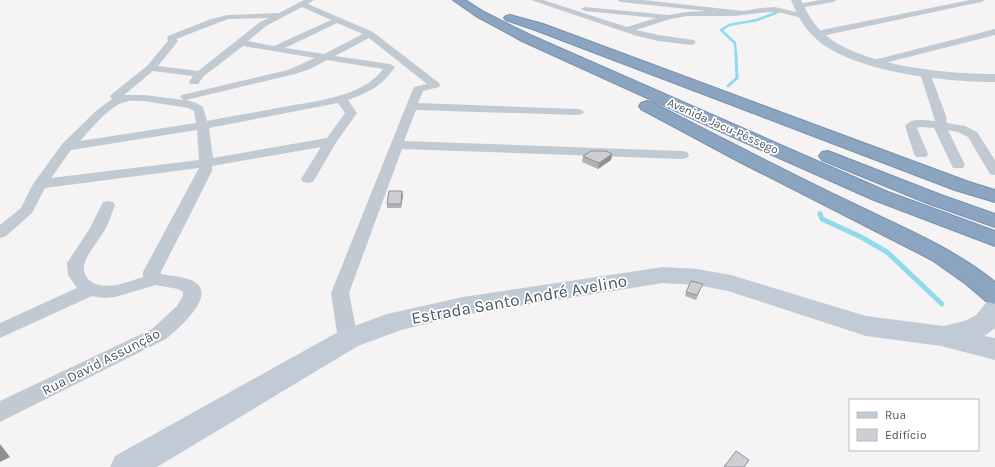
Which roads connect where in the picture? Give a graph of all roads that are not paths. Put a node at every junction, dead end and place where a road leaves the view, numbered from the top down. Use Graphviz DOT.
graph roads {
  1 [pos="458,0"];
  2 [pos="476,0"];
  3 [pos="535,0"];
  4 [pos="621,0"];
  5 [pos="833,0"];
  6 [pos="982,0"];
  7 [pos="305,2"];
  8 [pos="556,7"];
  9 [pos="800,8"];
  10 [pos="743,13"];
  11 [pos="281,15"];
  12 [pos="668,17"];
  13 [pos="509,18"];
  14 [pos="337,20"];
  15 [pos="627,30"];
  16 [pos="995,32"];
  17 [pos="370,34"];
  18 [pos="817,34"];
  19 [pos="526,38"];
  20 [pos="691,42"];
  21 [pos="241,43"];
  22 [pos="275,49"];
  23 [pos="324,58"];
  24 [pos="877,62"];
  25 [pos="390,67"];
  26 [pos="151,68"];
  27 [pos="925,73"];
  28 [pos="200,74"];
  29 [pos="995,78"];
  30 [pos="341,98"];
  31 [pos="118,100"];
  32 [pos="185,100"];
  33 [pos="703,103"];
  34 [pos="412,106"];
  35 [pos="578,112"];
  36 [pos="939,125"];
  37 [pos="202,126"];
  38 [pos="757,126"];
  39 [pos="331,141"];
  40 [pos="397,145"];
  41 [pos="67,147"];
  42 [pos="921,154"];
  43 [pos="682,155"];
  44 [pos="206,163"];
  45 [pos="958,165"];
  46 [pos="995,171"];
  47 [pos="308,179"];
  48 [pos="40,184"];
  49 [pos="995,196"];
  50 [pos="108,205"];
  51 [pos="995,221"];
  52 [pos="0,233"];
  53 [pos="995,239"];
  54 [pos="155,279"];
  55 [pos="89,290"];
  56 [pos="995,295"];
  57 [pos="995,310"];
  58 [pos="0,331"];
  59 [pos="941,336"];
  60 [pos="348,339"];
  61 [pos="995,349"];
  62 [pos="0,412"];
  63 [pos="127,467"];
  1 -- 19 [label="highway, Avenida Jacu-Pêssego"];
  2 -- 13 [label="highway, Avenida Jacu-Pêssego"];
  3 -- 8 [label="street"];
  4 -- 10 [label="street"];
  5 -- 9 [label="street"];
  6 -- 18 [label="street"];
  7 -- 11 [label="street"];
  7 -- 14 [label="street"];
  8 -- 12 [label="street"];
  8 -- 15 [label="street"];
  9 -- 10 [label="street"];
  9 -- 18 [label="main road"];
  10 -- 12 [label="street"];
  11 -- 21 [label="street"];
  11 -- 26 [label="street"];
  12 -- 15 [label="street"];
  13 -- 33 [label="highway, Avenida Jacu-Pêssego"];
  13 -- 49 [label="highway"];
  14 -- 17 [label="street"];
  14 -- 22 [label="street"];
  15 -- 20 [label="street"];
  16 -- 24 [label="street"];
  17 -- 23 [label="street"];
  17 -- 25 [label="street"];
  17 -- 34 [label="street"];
  18 -- 24 [label="main road"];
  19 -- 53 [label="highway, Avenida Jacu-Pêssego"];
  19 -- 56 [label="highway"];
  21 -- 22 [label="street"];
  21 -- 28 [label="street"];
  22 -- 23 [label="street"];
  23 -- 25 [label="street"];
  23 -- 32 [label="street"];
  24 -- 27 [label="main road"];
  25 -- 30 [label="street"];
  26 -- 28 [label="street"];
  26 -- 31 [label="street"];
  27 -- 29 [label="main road"];
  27 -- 36 [label="street"];
  28 -- 32 [label="street"];
  30 -- 37 [label="street"];
  30 -- 39 [label="street"];
  31 -- 32 [label="street"];
  31 -- 41 [label="street"];
  32 -- 37 [label="street"];
  34 -- 35 [label="street"];
  34 -- 40 [label="street"];
  36 -- 42 [label="street"];
  36 -- 45 [label="street"];
  36 -- 46 [label="street"];
  37 -- 41 [label="street"];
  37 -- 44 [label="street"];
  38 -- 51 [label="highway, Avenida Jacu-Pêssego"];
  39 -- 44 [label="street"];
  39 -- 47 [label="street"];
  40 -- 43 [label="street"];
  40 -- 60 [label="street"];
  41 -- 48 [label="street"];
  44 -- 48 [label="street"];
  44 -- 54 [label="street"];
  48 -- 52 [label="street"];
  50 -- 55 [label="street"];
  54 -- 55 [label="street"];
  54 -- 62 [label="street, Rua David Assunção"];
  55 -- 58 [label="street"];
  57 -- 59 [label="main road, Estrada Santo André Avelino"];
  59 -- 60 [label="main road, Estrada Santo André Avelino"];
  59 -- 61 [label="main road, Estrada Santo André Avelino"];
  60 -- 63 [label="main road, Estrada Santo André Avelino"];
}
